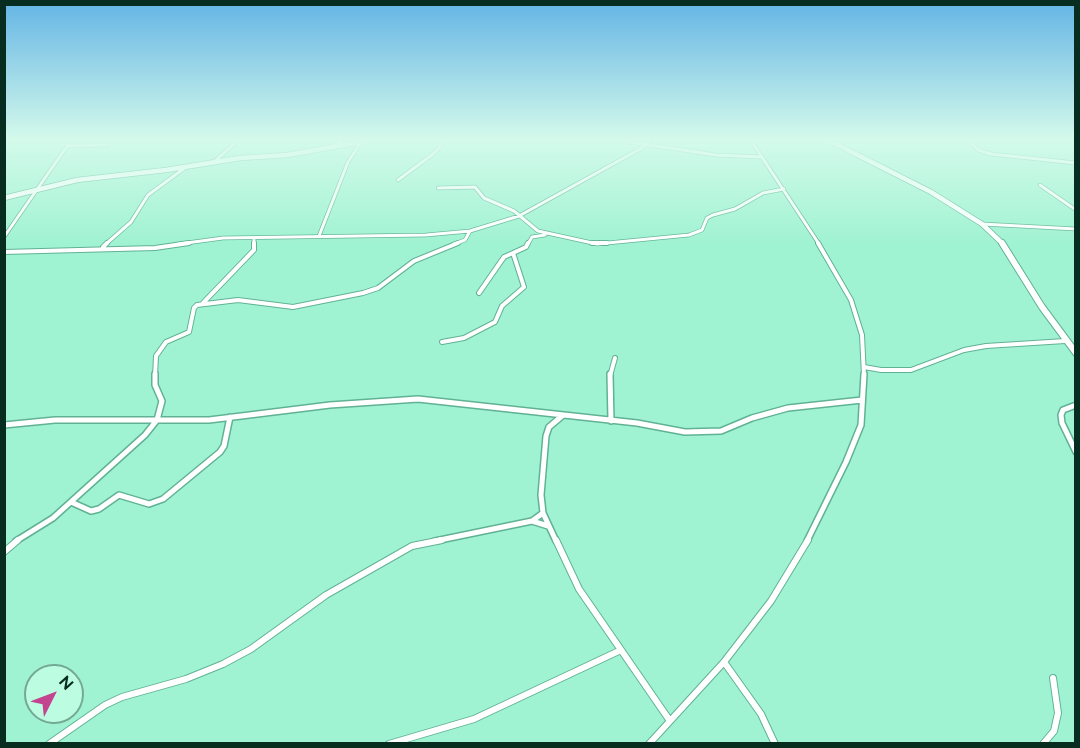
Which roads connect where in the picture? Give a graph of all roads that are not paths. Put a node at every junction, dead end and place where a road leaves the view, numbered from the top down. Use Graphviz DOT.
graph roads {
  1 [pos="47,174"];
  2 [pos="128,174"];
  3 [pos="177,174"];
  4 [pos="344,174"];
  5 [pos="406,174"];
  6 [pos="593,174"];
  7 [pos="773,174"];
  8 [pos="897,174"];
  9 [pos="398,180"];
  10 [pos="1040,186"];
  11 [pos="438,188"];
  12 [pos="784,189"];
  13 [pos="36,190"];
  14 [pos="4,198"];
  15 [pos="1076,210"];
  16 [pos="519,216"];
  17 [pos="982,224"];
  18 [pos="1076,229"];
  19 [pos="470,231"];
  20 [pos="548,235"];
  21 [pos="319,236"];
  22 [pos="4,237"];
  23 [pos="254,238"];
  24 [pos="102,248"];
  25 [pos="4,252"];
  26 [pos="513,252"];
  27 [pos="478,293"];
  28 [pos="201,304"];
  29 [pos="1065,340"];
  30 [pos="442,342"];
  31 [pos="1076,353"];
  32 [pos="615,358"];
  33 [pos="864,367"];
  34 [pos="862,400"];
  35 [pos="1076,405"];
  36 [pos="562,416"];
  37 [pos="230,417"];
  38 [pos="157,420"];
  39 [pos="611,421"];
  40 [pos="4,425"];
  41 [pos="1076,452"];
  42 [pos="71,502"];
  43 [pos="543,513"];
  44 [pos="532,521"];
  45 [pos="548,526"];
  46 [pos="4,552"];
  47 [pos="621,650"];
  48 [pos="724,662"];
  49 [pos="1053,678"];
  50 [pos="670,721"];
  51 [pos="49,744"];
  52 [pos="389,744"];
  53 [pos="649,744"];
  54 [pos="776,744"];
  55 [pos="1043,744"];
  1 -- 13 [label="street"];
  2 -- 13 [label="main road"];
  3 -- 24 [label="street"];
  4 -- 21 [label="street"];
  5 -- 9 [label="street"];
  6 -- 16 [label="street"];
  7 -- 12 [label="street"];
  8 -- 17 [label="main road"];
  10 -- 15 [label="street"];
  11 -- 16 [label="street"];
  12 -- 20 [label="street"];
  12 -- 33 [label="street"];
  13 -- 14 [label="main road"];
  13 -- 22 [label="street"];
  16 -- 19 [label="street"];
  16 -- 20 [label="street"];
  17 -- 18 [label="street"];
  17 -- 29 [label="main road"];
  19 -- 21 [label="street"];
  19 -- 28 [label="street"];
  20 -- 26 [label="street"];
  21 -- 23 [label="street"];
  23 -- 24 [label="street"];
  23 -- 28 [label="street"];
  24 -- 25 [label="street"];
  26 -- 27 [label="street"];
  26 -- 30 [label="street"];
  28 -- 38 [label="street"];
  29 -- 31 [label="main road"];
  29 -- 33 [label="street"];
  32 -- 39 [label="street"];
  33 -- 34 [label="street"];
  34 -- 39 [label="street"];
  34 -- 48 [label="street"];
  35 -- 41 [label="street"];
  36 -- 37 [label="street"];
  36 -- 39 [label="street"];
  36 -- 43 [label="street"];
  37 -- 38 [label="street"];
  37 -- 42 [label="street"];
  38 -- 40 [label="street"];
  38 -- 42 [label="street"];
  42 -- 46 [label="street"];
  43 -- 44 [label="street"];
  43 -- 45 [label="street"];
  44 -- 45 [label="street"];
  44 -- 51 [label="street"];
  45 -- 47 [label="street"];
  47 -- 50 [label="street"];
  47 -- 52 [label="street"];
  48 -- 50 [label="street"];
  48 -- 54 [label="street"];
  49 -- 55 [label="street"];
  50 -- 53 [label="street"];
}
